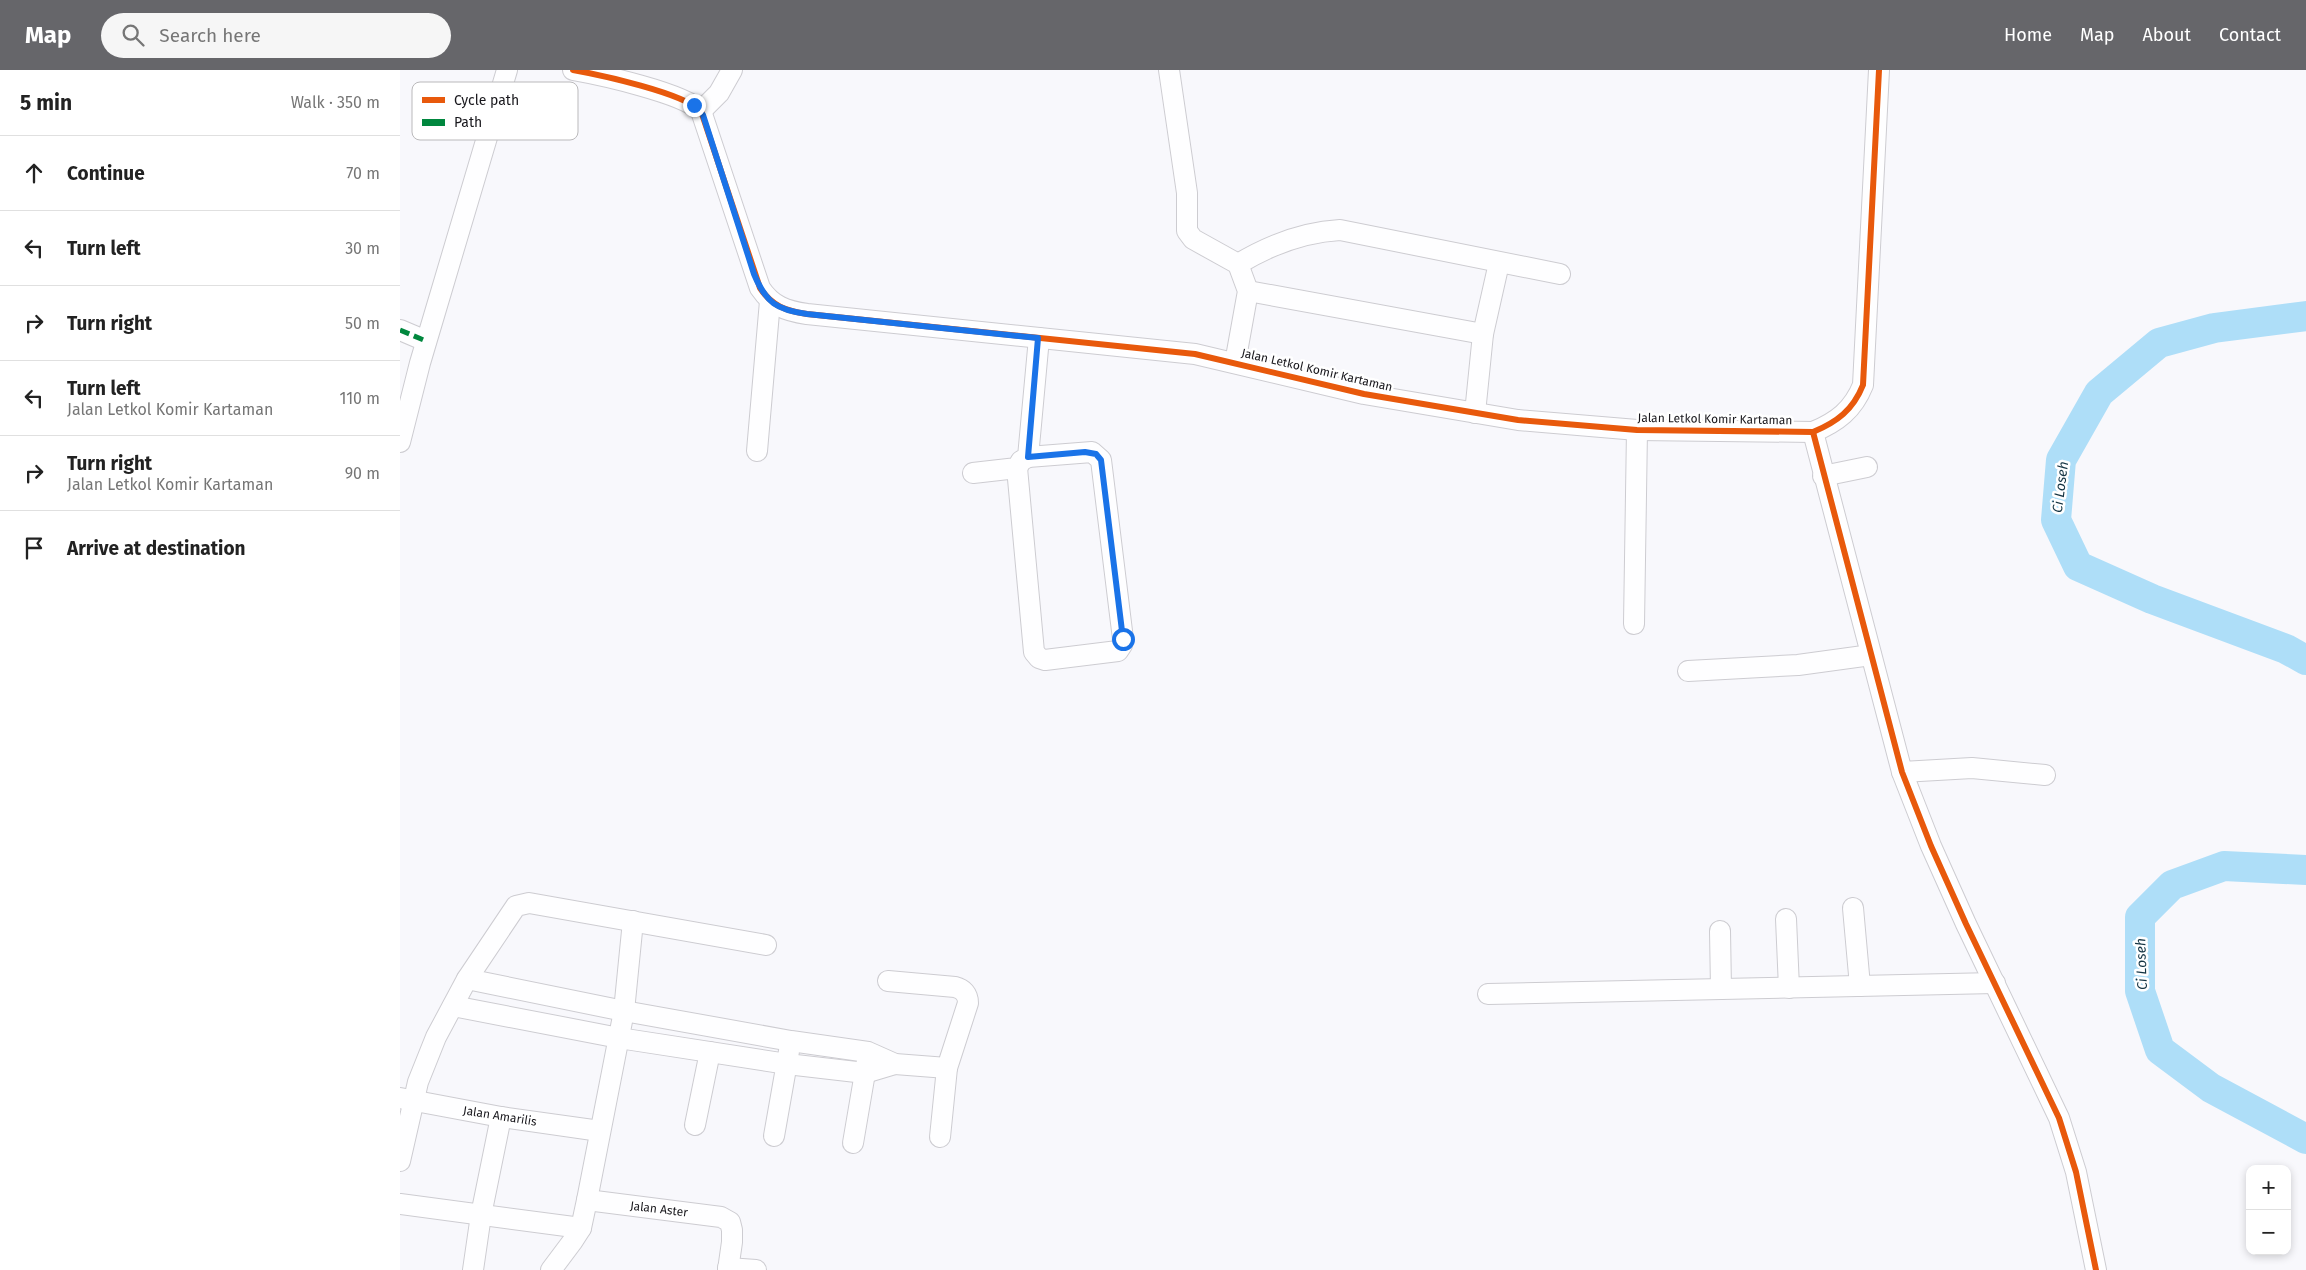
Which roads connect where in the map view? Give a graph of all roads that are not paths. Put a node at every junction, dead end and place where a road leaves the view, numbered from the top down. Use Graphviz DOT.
graph roads {
  1 [pos="507,70"];
  2 [pos="732,70"];
  3 [pos="1169,70"];
  4 [pos="1879,70"];
  5 [pos="582,71"];
  6 [pos="503,82"];
  7 [pos="701,111"];
  8 [pos="486,140"];
  9 [pos="1499,262"];
  10 [pos="1238,264"];
  11 [pos="1560,274"];
  12 [pos="1248,292"];
  13 [pos="770,301"];
  14 [pos="400,330"];
  15 [pos="1483,334"];
  16 [pos="1038,338"];
  17 [pos="426,341"];
  18 [pos="1235,363"];
  19 [pos="1475,413"];
  20 [pos="1637,430"];
  21 [pos="1813,432"];
  22 [pos="400,442"];
  23 [pos="757,451"];
  24 [pos="1022,462"];
  25 [pos="1867,467"];
  26 [pos="973,473"];
  27 [pos="1823,476"];
  28 [pos="1634,624"];
  29 [pos="1871,655"];
  30 [pos="1688,671"];
  31 [pos="1902,772"];
  32 [pos="2045,775"];
  33 [pos="1853,908"];
  34 [pos="1786,919"];
  35 [pos="633,921"];
  36 [pos="1720,931"];
  37 [pos="766,945"];
  38 [pos="466,979"];
  39 [pos="888,981"];
  40 [pos="1994,983"];
  41 [pos="1860,986"];
  42 [pos="1788,988"];
  43 [pos="1721,989"];
  44 [pos="1488,994"];
  45 [pos="453,1006"];
  46 [pos="624,1011"];
  47 [pos="618,1038"];
  48 [pos="791,1041"];
  49 [pos="710,1052"];
  50 [pos="868,1052"];
  51 [pos="787,1064"];
  52 [pos="895,1064"];
  53 [pos="947,1068"];
  54 [pos="865,1073"];
  55 [pos="406,1100"];
  56 [pos="501,1117"];
  57 [pos="695,1125"];
  58 [pos="600,1131"];
  59 [pos="774,1136"];
  60 [pos="940,1137"];
  61 [pos="853,1143"];
  62 [pos="400,1161"];
  63 [pos="587,1200"];
  64 [pos="400,1204"];
  65 [pos="481,1215"];
  66 [pos="581,1228"];
  67 [pos="728,1269"];
  68 [pos="473,1270"];
  69 [pos="551,1270"];
  70 [pos="752,1270"];
  71 [pos="756,1270"];
  72 [pos="2096,1270"];
  1 -- 6 [label="street"];
  2 -- 7 [label="street"];
  3 -- 10 [label="street"];
  4 -- 21 [label="street, Jalan Letkol Komir Kartaman"];
  5 -- 7 [label="street"];
  7 -- 13 [label="street"];
  8 -- 17 [label="street"];
  9 -- 10 [label="street"];
  9 -- 11 [label="street"];
  9 -- 15 [label="street"];
  10 -- 12 [label="street"];
  12 -- 15 [label="street"];
  12 -- 18 [label="street"];
  13 -- 16 [label="street, Jalan Letkol Komir Kartaman"];
  13 -- 23 [label="street"];
  14 -- 17 [label="street"];
  15 -- 19 [label="street"];
  16 -- 18 [label="street, Jalan Letkol Komir Kartaman"];
  16 -- 24 [label="street"];
  17 -- 22 [label="street"];
  18 -- 19 [label="street, Jalan Letkol Komir Kartaman"];
  19 -- 20 [label="street, Jalan Letkol Komir Kartaman"];
  20 -- 21 [label="street, Jalan Letkol Komir Kartaman"];
  20 -- 28 [label="street"];
  21 -- 27 [label="street"];
  24 -- 24 [label="street"];
  24 -- 26 [label="street"];
  25 -- 27 [label="street"];
  27 -- 29 [label="street"];
  29 -- 30 [label="street"];
  29 -- 31 [label="street"];
  31 -- 32 [label="street"];
  31 -- 40 [label="street"];
  33 -- 41 [label="street"];
  34 -- 42 [label="street"];
  35 -- 37 [label="street"];
  35 -- 38 [label="street"];
  35 -- 46 [label="street"];
  36 -- 43 [label="street"];
  38 -- 45 [label="street"];
  38 -- 46 [label="street"];
  39 -- 53 [label="street"];
  40 -- 41 [label="street"];
  40 -- 72 [label="street"];
  41 -- 42 [label="street"];
  42 -- 43 [label="street"];
  43 -- 44 [label="street"];
  45 -- 47 [label="street"];
  45 -- 55 [label="street"];
  46 -- 47 [label="street"];
  46 -- 48 [label="street"];
  47 -- 49 [label="street"];
  47 -- 58 [label="street"];
  48 -- 50 [label="street"];
  48 -- 51 [label="street"];
  49 -- 51 [label="street"];
  49 -- 57 [label="street"];
  50 -- 52 [label="street"];
  50 -- 54 [label="street"];
  51 -- 54 [label="street"];
  51 -- 59 [label="street"];
  52 -- 53 [label="street"];
  52 -- 54 [label="street"];
  53 -- 60 [label="street"];
  54 -- 61 [label="street"];
  55 -- 56 [label="street, Jalan Amarilis"];
  55 -- 62 [label="street"];
  56 -- 58 [label="street, Jalan Amarilis"];
  56 -- 65 [label="street"];
  58 -- 63 [label="street"];
  63 -- 66 [label="street"];
  63 -- 67 [label="street, Jalan Aster"];
  64 -- 65 [label="street"];
  65 -- 66 [label="street"];
  65 -- 68 [label="street"];
  66 -- 69 [label="street"];
  67 -- 70 [label="street"];
  70 -- 71 [label="street"];
}
